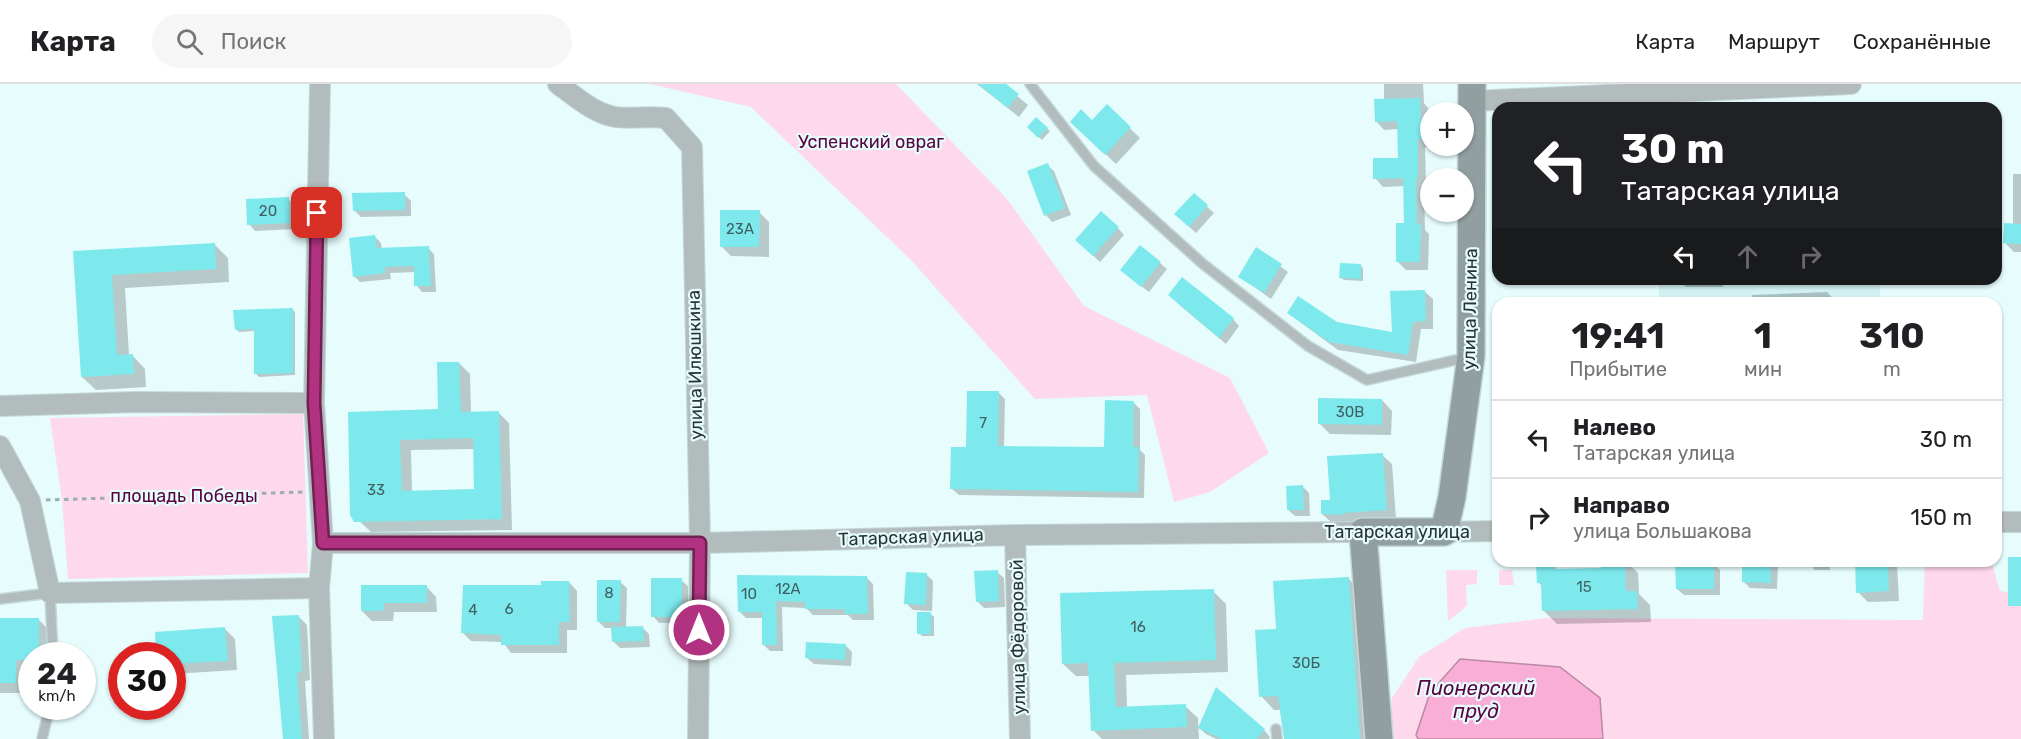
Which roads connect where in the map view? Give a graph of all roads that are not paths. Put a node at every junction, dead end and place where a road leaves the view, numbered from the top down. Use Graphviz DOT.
graph roads {
  1 [pos="320,84"];
  2 [pos="558,84"];
  3 [pos="1030,84"];
  4 [pos="1851,84"];
  5 [pos="1472,93"];
  6 [pos="1471,356"];
  7 [pos="314,403"];
  8 [pos="0,406"];
  9 [pos="0,446"];
  10 [pos="2002,522"];
  11 [pos="2021,522"];
  12 [pos="1492,531"];
  13 [pos="1363,532"];
  14 [pos="1444,532"];
  15 [pos="1015,535"];
  16 [pos="323,543"];
  17 [pos="700,543"];
  18 [pos="319,588"];
  19 [pos="50,593"];
  20 [pos="0,599"];
  21 [pos="52,642"];
  22 [pos="47,720"];
  23 [pos="42,739"];
  24 [pos="324,739"];
  25 [pos="698,739"];
  26 [pos="1020,739"];
  27 [pos="1379,739"];
  1 -- 7 [label="street"];
  2 -- 17 [label="street, улица Илюшкина"];
  3 -- 6 [label="lane"];
  4 -- 5 [label="street"];
  5 -- 6 [label="street, улица Ленина"];
  6 -- 14 [label="street, улица Ленина"];
  7 -- 8 [label="street"];
  7 -- 16 [label="street"];
  9 -- 19 [label="street"];
  10 -- 11 [label="street"];
  12 -- 14 [label="street, Татарская улица"];
  13 -- 14 [label="street, Татарская улица"];
  13 -- 15 [label="street, Татарская улица"];
  13 -- 27 [label="street"];
  15 -- 17 [label="street, Татарская улица"];
  15 -- 26 [label="street, улица Фёдоровой"];
  16 -- 17 [label="street, Татарская улица"];
  16 -- 18 [label="street"];
  17 -- 25 [label="street, улица Илюшкина"];
  18 -- 19 [label="street"];
  18 -- 24 [label="street"];
  19 -- 20 [label="lane"];
  19 -- 21 [label="lane"];
  22 -- 23 [label="lane"];
}
